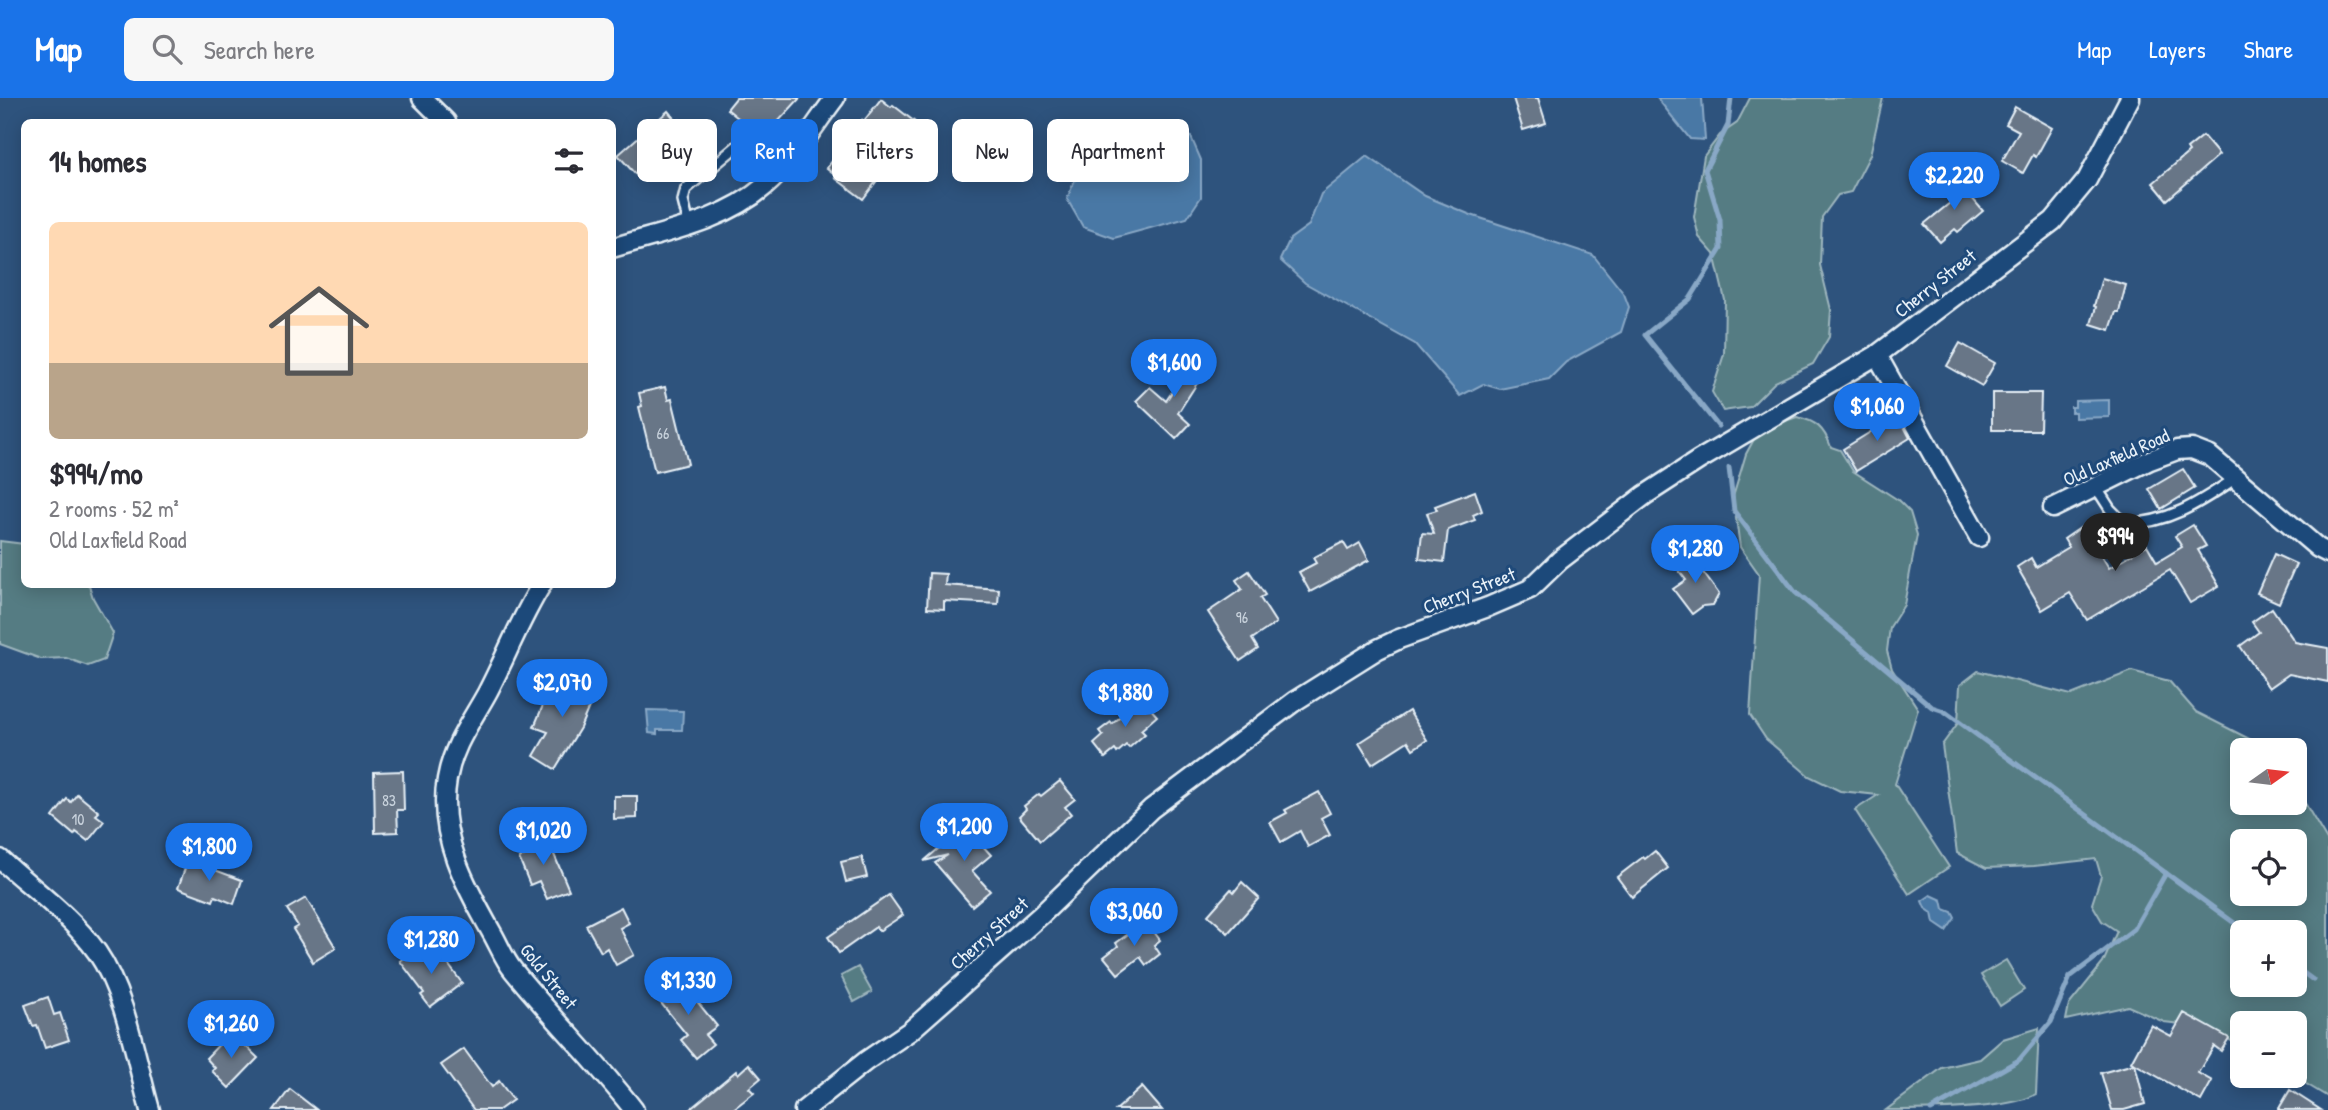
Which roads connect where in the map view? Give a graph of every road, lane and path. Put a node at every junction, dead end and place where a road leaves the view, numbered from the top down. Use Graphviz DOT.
graph roads {
  1 [pos="422,98"];
  2 [pos="835,98"];
  3 [pos="2130,98"];
  4 [pos="443,119"];
  5 [pos="731,151"];
  6 [pos="689,225"];
  7 [pos="616,247"];
  8 [pos="1877,355"];
  9 [pos="2236,478"];
  10 [pos="2096,487"];
  11 [pos="2053,508"];
  12 [pos="1979,537"];
  13 [pos="2328,553"];
  14 [pos="539,588"];
  15 [pos="0,859"];
  16 [pos="150,1110"];
  17 [pos="634,1110"];
  18 [pos="804,1110"];
  1 -- 4 [label="street"];
  2 -- 6 [label="street"];
  3 -- 8 [label="street, Cherry Street"];
  5 -- 6 [label="lane"];
  6 -- 7 [label="street"];
  8 -- 12 [label="street"];
  8 -- 18 [label="street, Cherry Street"];
  9 -- 10 [label="street, Old Laxfield Road"];
  9 -- 10 [label="lane"];
  9 -- 13 [label="street, Old Laxfield Road"];
  10 -- 11 [label="street, Old Laxfield Road"];
  14 -- 17 [label="street, Gold Street"];
  15 -- 16 [label="street"];
}
